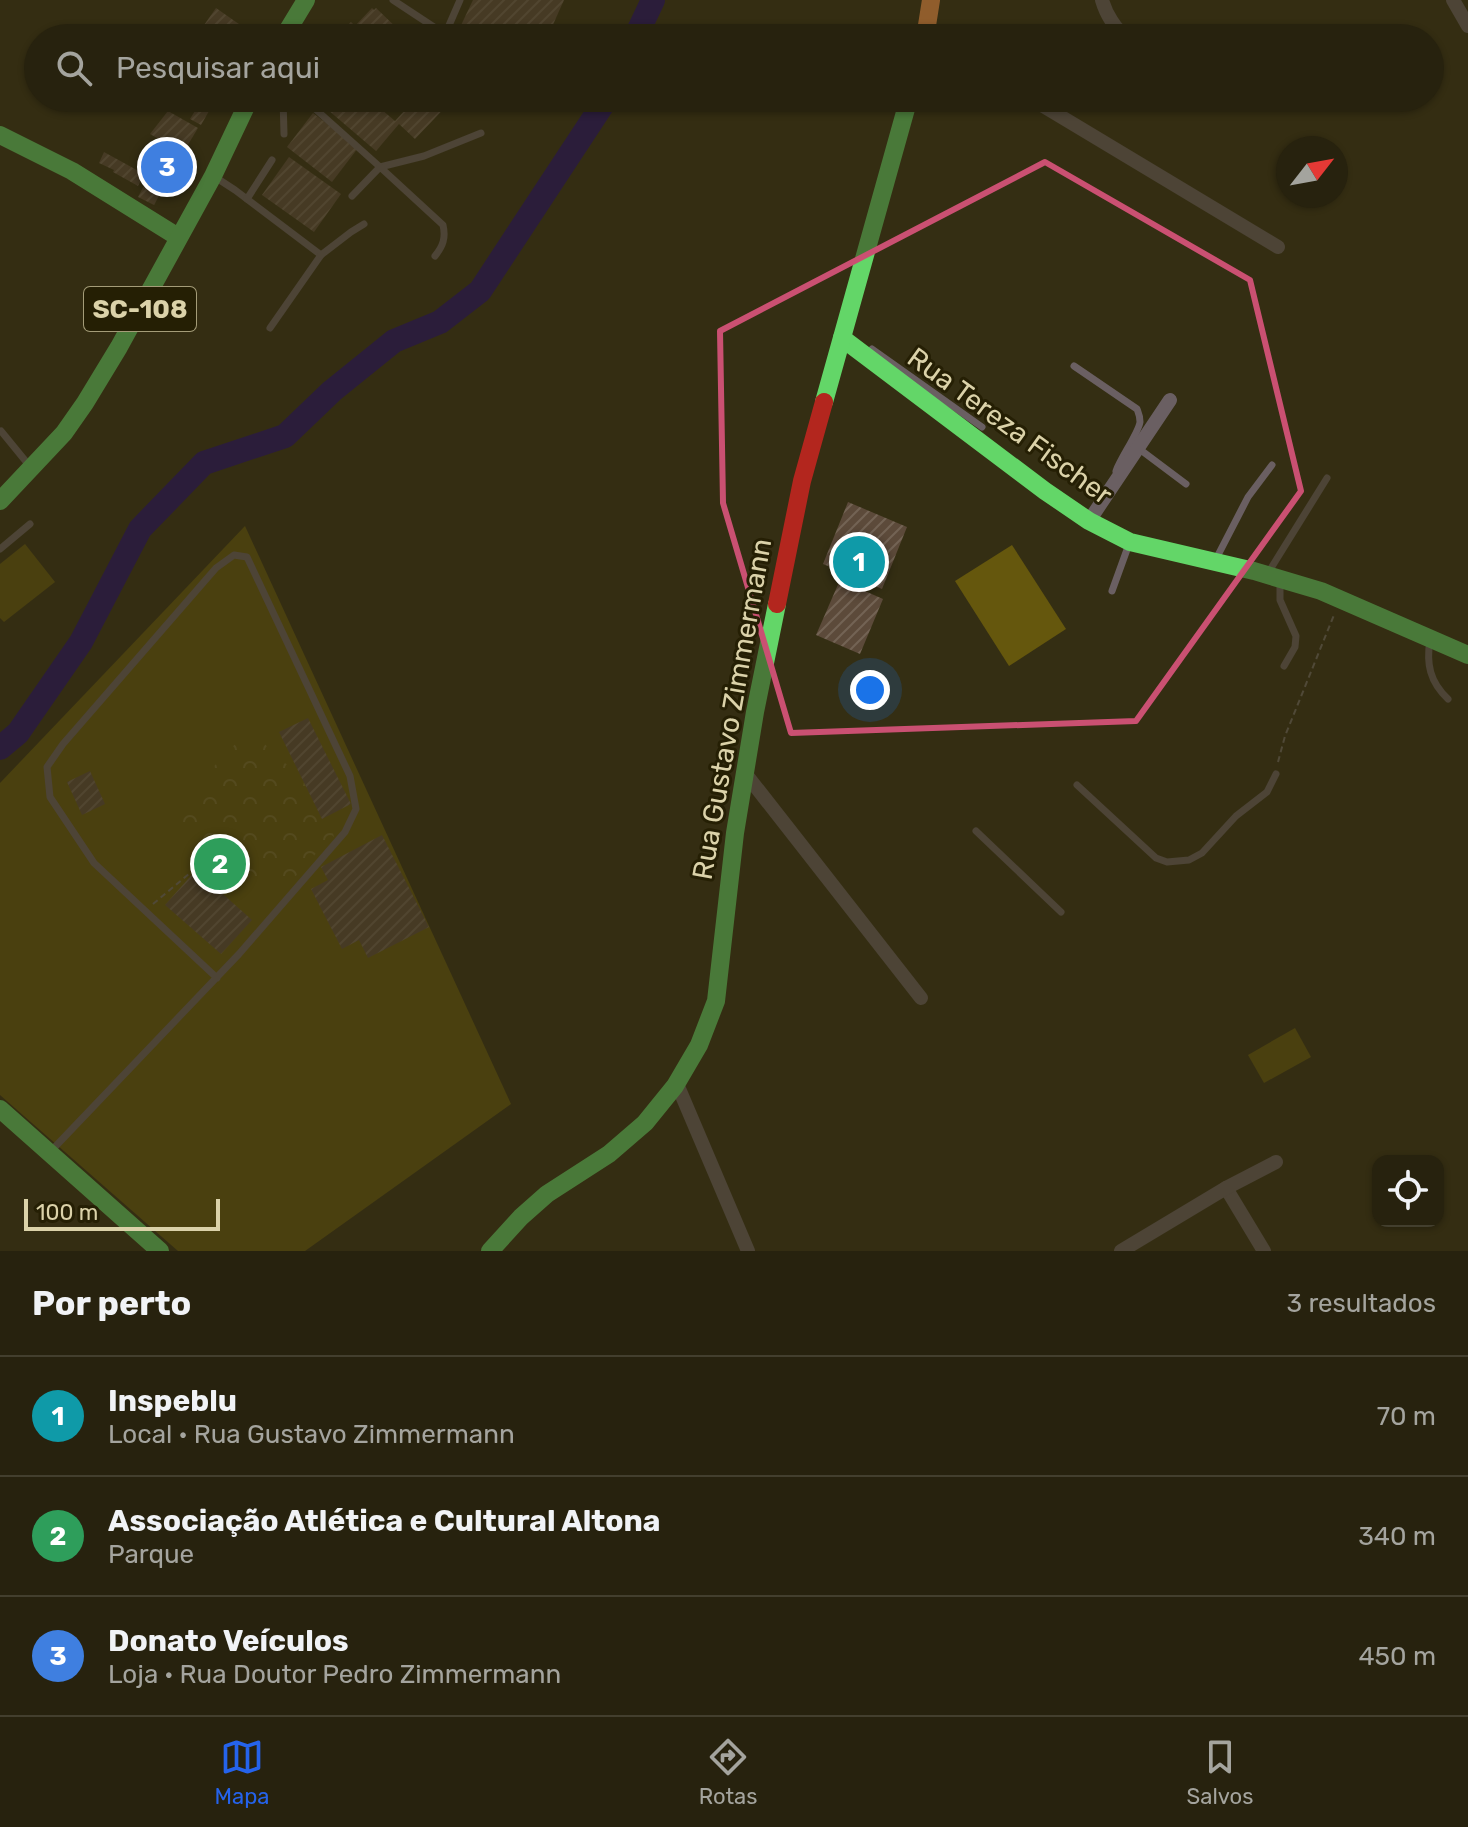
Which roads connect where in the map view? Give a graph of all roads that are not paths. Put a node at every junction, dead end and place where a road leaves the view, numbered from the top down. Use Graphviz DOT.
graph roads {
  1 [pos="306,0"];
  2 [pos="393,0"];
  3 [pos="447,0"];
  4 [pos="931,0"];
  5 [pos="1102,0"];
  6 [pos="1453,0"];
  7 [pos="458,4"];
  8 [pos="291,24"];
  9 [pos="429,24"];
  10 [pos="450,24"];
  11 [pos="928,24"];
  12 [pos="1114,24"];
  13 [pos="1468,26"];
  14 [pos="243,112"];
  15 [pos="283,112"];
  16 [pos="319,112"];
  17 [pos="905,112"];
  18 [pos="1053,112"];
  19 [pos="481,133"];
  20 [pos="284,134"];
  21 [pos="0,135"];
  22 [pos="272,160"];
  23 [pos="380,167"];
  24 [pos="213,176"];
  25 [pos="352,196"];
  26 [pos="247,199"];
  27 [pos="364,224"];
  28 [pos="178,237"];
  29 [pos="1278,247"];
  30 [pos="321,255"];
  31 [pos="435,256"];
  32 [pos="270,328"];
  33 [pos="847,334"];
  34 [pos="864,343"];
  35 [pos="1074,366"];
  36 [pos="1170,400"];
  37 [pos="982,427"];
  38 [pos="1,431"];
  39 [pos="1138,448"];
  40 [pos="1272,465"];
  41 [pos="32,469"];
  42 [pos="1327,478"];
  43 [pos="1116,482"];
  44 [pos="1186,484"];
  45 [pos="0,501"];
  46 [pos="1089,521"];
  47 [pos="30,524"];
  48 [pos="1130,542"];
  49 [pos="0,549"];
  50 [pos="1215,562"];
  51 [pos="1274,577"];
  52 [pos="1112,591"];
  53 [pos="1430,638"];
  54 [pos="1468,655"];
  55 [pos="1284,666"];
  56 [pos="1448,699"];
  57 [pos="745,773"];
  58 [pos="1276,774"];
  59 [pos="1077,785"];
  60 [pos="976,831"];
  61 [pos="1061,912"];
  62 [pos="217,978"];
  63 [pos="921,998"];
  64 [pos="677,1084"];
  65 [pos="0,1109"];
  66 [pos="50,1152"];
  67 [pos="1276,1162"];
  68 [pos="1226,1188"];
  69 [pos="160,1251"];
  70 [pos="490,1251"];
  71 [pos="748,1251"];
  72 [pos="1121,1251"];
  73 [pos="1264,1251"];
  1 -- 8 [label="street"];
  2 -- 9 [label="lane"];
  3 -- 7 [label="lane"];
  4 -- 11 [label="street"];
  5 -- 12 [label="street"];
  6 -- 13 [label="street"];
  7 -- 10 [label="lane"];
  14 -- 24 [label="street, SC-108"];
  15 -- 20 [label="lane"];
  16 -- 23 [label="lane"];
  17 -- 33 [label="street, Rua Gustavo Zimmermann"];
  18 -- 29 [label="street"];
  19 -- 23 [label="lane"];
  21 -- 28 [label="street"];
  22 -- 26 [label="lane"];
  23 -- 25 [label="lane"];
  23 -- 31 [label="lane"];
  24 -- 26 [label="lane"];
  24 -- 28 [label="street, SC-108"];
  26 -- 30 [label="lane"];
  27 -- 30 [label="lane"];
  28 -- 41 [label="street, SC-108"];
  30 -- 32 [label="lane"];
  33 -- 46 [label="street, Rua Tereza Fischer"];
  33 -- 57 [label="street, Rua Gustavo Zimmermann"];
  34 -- 37 [label="lane"];
  35 -- 43 [label="lane"];
  36 -- 39 [label="street"];
  38 -- 41 [label="lane"];
  39 -- 43 [label="street"];
  39 -- 44 [label="lane"];
  40 -- 50 [label="lane"];
  41 -- 45 [label="street, SC-108"];
  42 -- 51 [label="lane"];
  43 -- 46 [label="street"];
  46 -- 48 [label="street, Rua Tereza Fischer"];
  47 -- 49 [label="lane"];
  48 -- 50 [label="street, Rua Tereza Fischer"];
  48 -- 52 [label="lane"];
  50 -- 51 [label="street, Rua Tereza Fischer"];
  51 -- 53 [label="street, Rua Tereza Fischer"];
  51 -- 55 [label="lane"];
  53 -- 54 [label="street, Rua Tereza Fischer"];
  53 -- 56 [label="lane"];
  57 -- 63 [label="street"];
  57 -- 64 [label="street, Rua Gustavo Zimmermann"];
  58 -- 59 [label="lane"];
  60 -- 61 [label="lane"];
  62 -- 62 [label="lane"];
  62 -- 66 [label="lane"];
  64 -- 70 [label="street, Rua Gustavo Zimmermann"];
  64 -- 71 [label="street"];
  65 -- 66 [label="street"];
  66 -- 69 [label="street"];
  67 -- 68 [label="street"];
  68 -- 72 [label="street"];
  68 -- 73 [label="street"];
}
